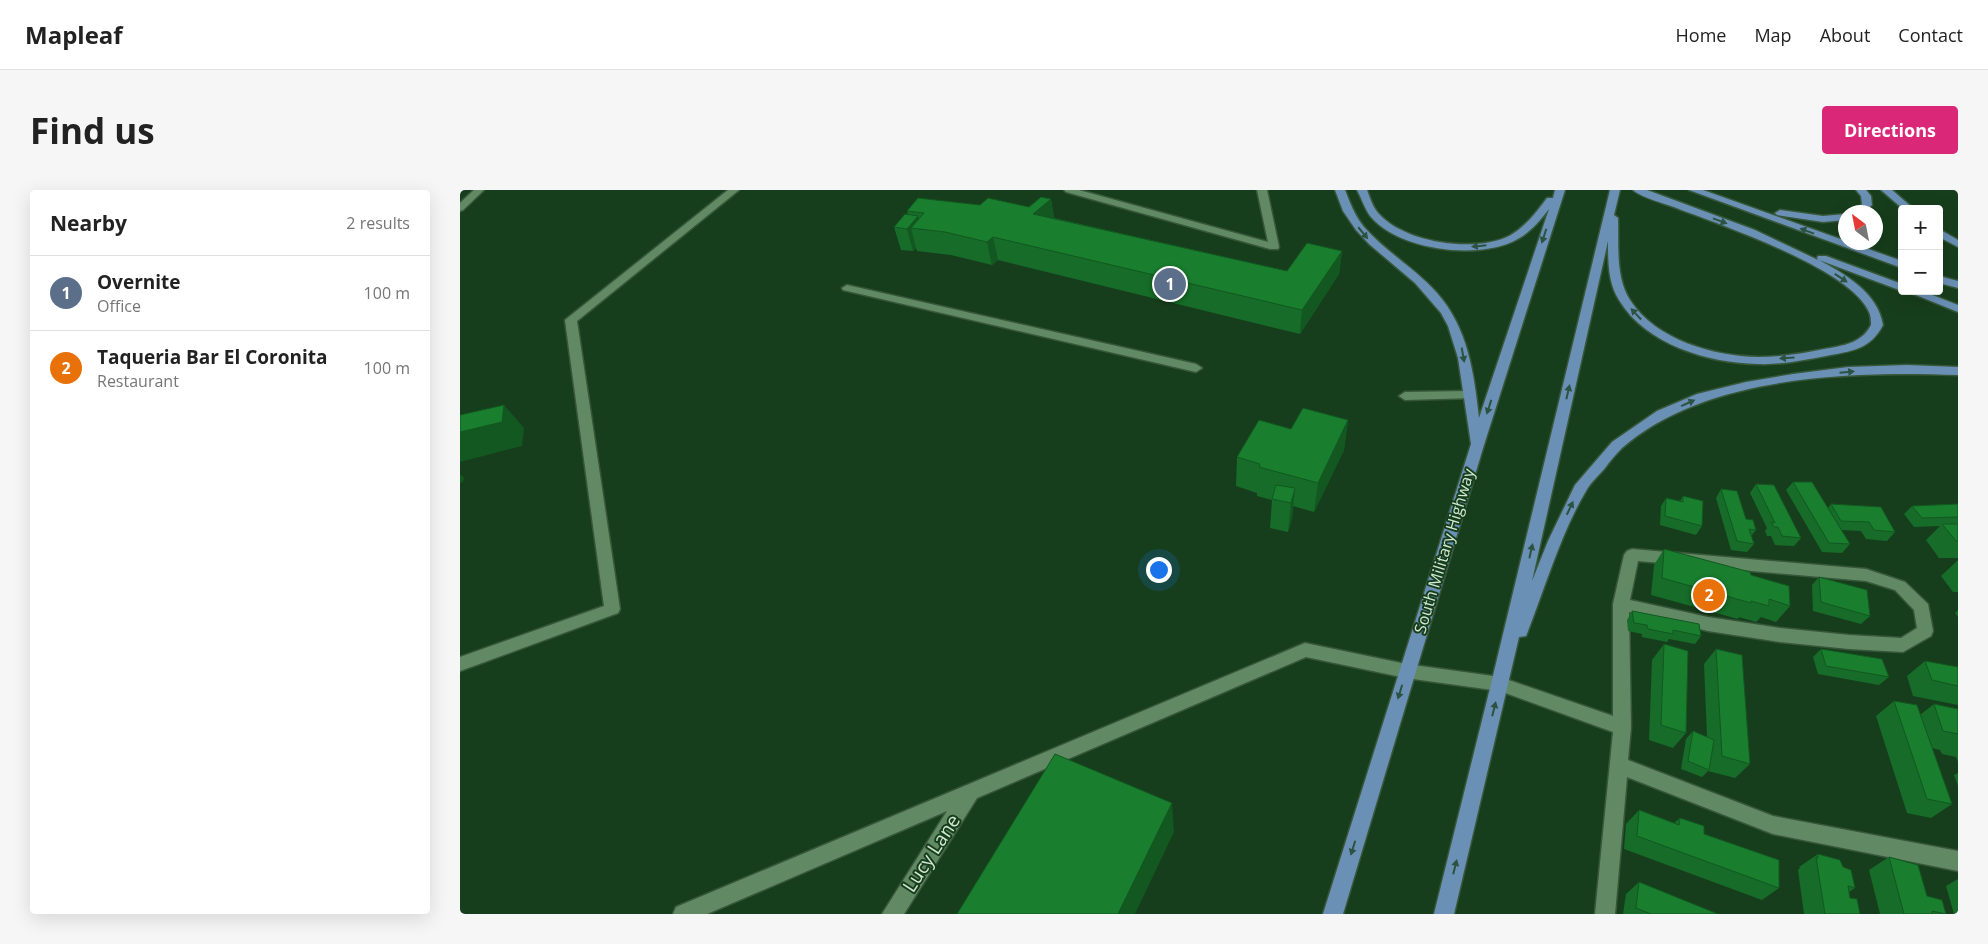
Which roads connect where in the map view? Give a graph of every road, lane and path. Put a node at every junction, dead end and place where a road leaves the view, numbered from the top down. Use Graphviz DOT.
graph roads {
  1 [pos="479,190"];
  2 [pos="734,190"];
  3 [pos="1069,190"];
  4 [pos="1262,190"];
  5 [pos="1340,190"];
  6 [pos="1362,190"];
  7 [pos="1558,190"];
  8 [pos="1638,190"];
  9 [pos="1695,190"];
  10 [pos="1862,190"];
  11 [pos="1886,190"];
  12 [pos="1614,194"];
  13 [pos="1867,205"];
  14 [pos="1905,205"];
  15 [pos="460,208"];
  16 [pos="1838,218"];
  17 [pos="1751,232"];
  18 [pos="1943,235"];
  19 [pos="1958,244"];
  20 [pos="1898,264"];
  21 [pos="1943,280"];
  22 [pos="1958,285"];
  23 [pos="1898,287"];
  24 [pos="848,288"];
  25 [pos="1921,295"];
  26 [pos="1958,309"];
  27 [pos="1196,368"];
  28 [pos="1958,371"];
  29 [pos="1470,395"];
  30 [pos="1405,396"];
  31 [pos="1477,445"];
  32 [pos="1621,604"];
  33 [pos="460,664"];
  34 [pos="1406,671"];
  35 [pos="1500,684"];
  36 [pos="1622,727"];
  37 [pos="1618,765"];
  38 [pos="970,792"];
  39 [pos="1958,861"];
  40 [pos="683,914"];
  41 [pos="892,914"];
  42 [pos="1333,914"];
  43 [pos="1444,914"];
  44 [pos="1605,914"];
  1 -- 15 [label="lane"];
  2 -- 33 [label="lane"];
  3 -- 4 [label="lane"];
  5 -- 29 [label="main road, one-way"];
  7 -- 6 [label="main road, one-way"];
  7 -- 31 [label="main road, South Military Highway, one-way"];
  8 -- 17 [label="main road, one-way"];
  9 -- 16 [label="main road"];
  20 -- 9 [label="main road, one-way"];
  10 -- 13 [label="main road"];
  11 -- 14 [label="main road"];
  17 -- 12 [label="main road, one-way"];
  35 -- 12 [label="main road, one-way"];
  17 -- 23 [label="main road"];
  18 -- 19 [label="main road"];
  21 -- 22 [label="main road"];
  24 -- 27 [label="lane"];
  25 -- 26 [label="main road"];
  35 -- 28 [label="main road, one-way"];
  29 -- 30 [label="lane"];
  29 -- 31 [label="main road"];
  31 -- 34 [label="main road, South Military Highway"];
  32 -- 32 [label="lane"];
  32 -- 36 [label="lane"];
  34 -- 35 [label="lane"];
  34 -- 38 [label="lane"];
  34 -- 42 [label="main road, South Military Highway, one-way"];
  35 -- 36 [label="lane"];
  43 -- 35 [label="main road, one-way"];
  36 -- 37 [label="lane"];
  37 -- 39 [label="lane"];
  37 -- 44 [label="lane"];
  38 -- 40 [label="lane"];
  38 -- 41 [label="lane, Lucy Lane"];
}
